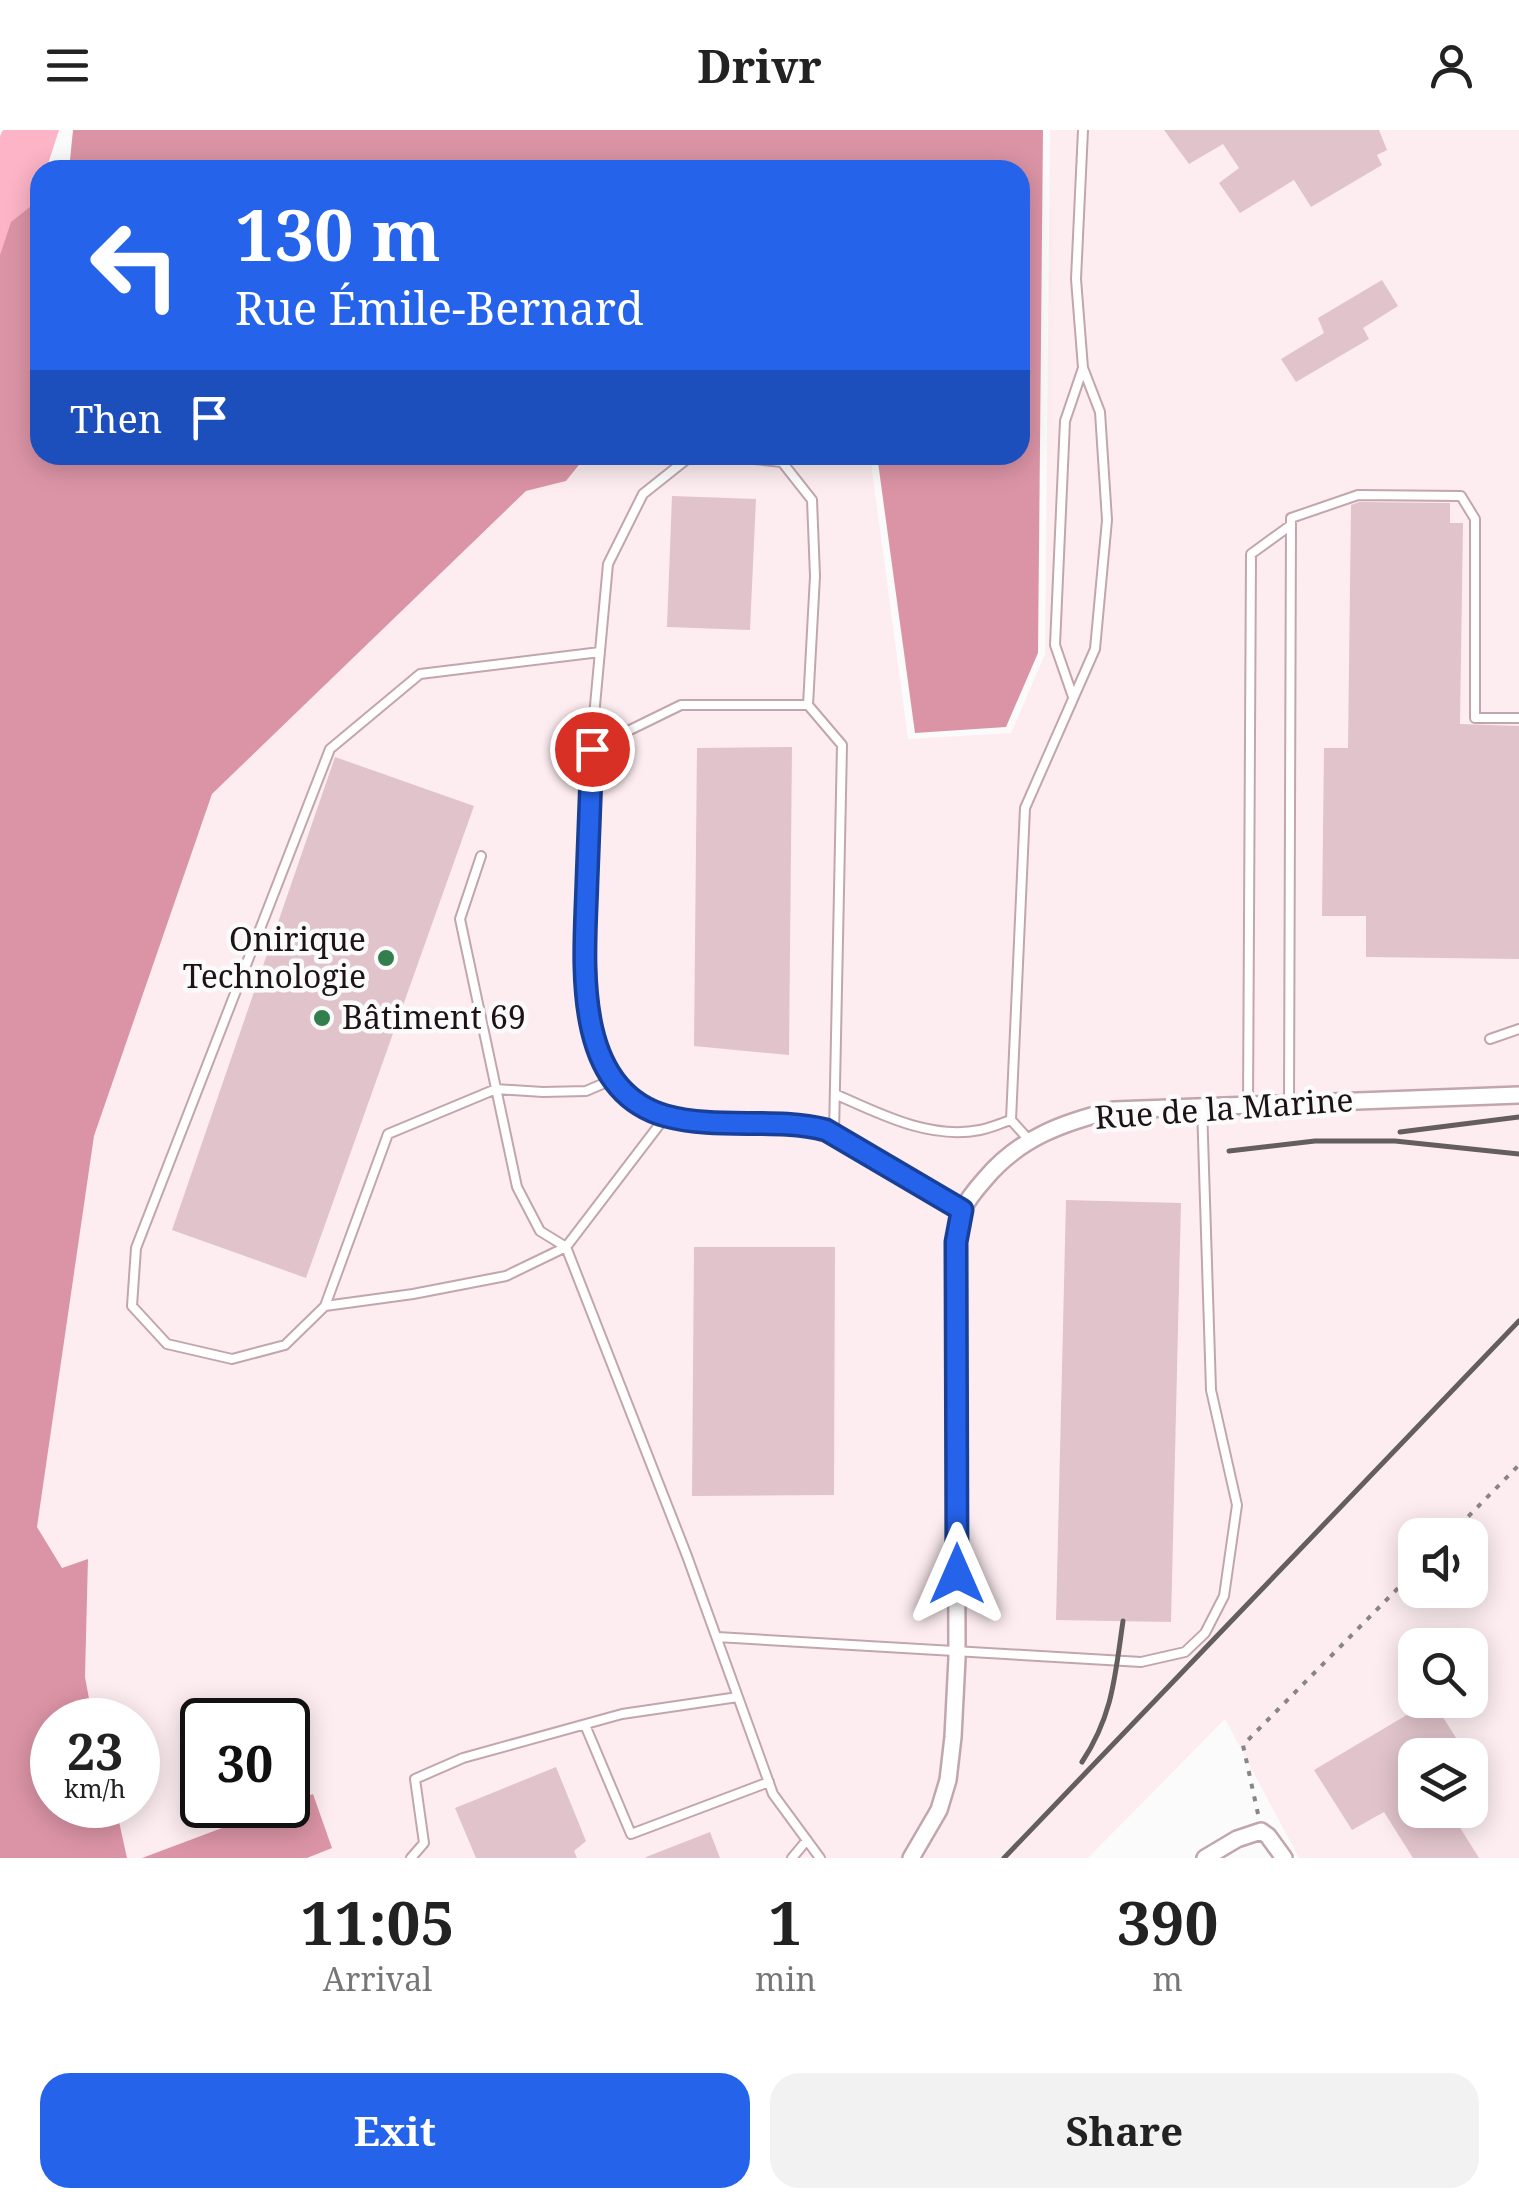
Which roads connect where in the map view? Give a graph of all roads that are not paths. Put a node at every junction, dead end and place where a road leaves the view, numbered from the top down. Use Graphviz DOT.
graph roads {
  1 [pos="1084,130"];
  2 [pos="1083,368"];
  3 [pos="679,465"];
  4 [pos="784,465"];
  5 [pos="1291,525"];
  6 [pos="600,652"];
  7 [pos="1074,698"];
  8 [pos="808,705"];
  9 [pos="1519,718"];
  10 [pos="592,749"];
  11 [pos="481,856"];
  12 [pos="1519,1030"];
  13 [pos="1490,1040"];
  14 [pos="614,1079"];
  15 [pos="496,1089"];
  16 [pos="835,1094"];
  17 [pos="1519,1095"];
  18 [pos="1289,1103"];
  19 [pos="1248,1104"];
  20 [pos="1202,1106"];
  21 [pos="666,1116"];
  22 [pos="1011,1120"];
  23 [pos="834,1134"];
  24 [pos="1029,1140"];
  25 [pos="962,1210"];
  26 [pos="566,1248"];
  27 [pos="325,1306"];
  28 [pos="717,1638"];
  29 [pos="958,1650"];
  30 [pos="738,1697"];
  31 [pos="585,1725"];
  32 [pos="769,1782"];
  33 [pos="807,1840"];
  34 [pos="411,1858"];
  35 [pos="792,1858"];
  36 [pos="820,1858"];
  37 [pos="912,1858"];
  38 [pos="1205,1858"];
  39 [pos="1284,1858"];
  1 -- 2 [label="lane"];
  2 -- 7 [label="lane"];
  2 -- 7 [label="lane"];
  3 -- 6 [label="lane"];
  4 -- 8 [label="lane"];
  5 -- 9 [label="lane"];
  5 -- 18 [label="lane"];
  5 -- 19 [label="lane"];
  6 -- 10 [label="lane"];
  6 -- 27 [label="lane"];
  7 -- 22 [label="lane"];
  8 -- 10 [label="lane"];
  8 -- 16 [label="lane"];
  10 -- 14 [label="street"];
  11 -- 15 [label="lane"];
  12 -- 13 [label="lane"];
  14 -- 15 [label="lane"];
  14 -- 21 [label="street"];
  15 -- 26 [label="lane"];
  15 -- 27 [label="lane"];
  16 -- 22 [label="lane"];
  16 -- 23 [label="lane"];
  17 -- 18 [label="street, Rue de la Marine"];
  18 -- 19 [label="street, Rue de la Marine"];
  19 -- 20 [label="street, Rue de la Marine"];
  20 -- 24 [label="street, Rue de la Marine"];
  20 -- 29 [label="lane"];
  21 -- 23 [label="street"];
  21 -- 26 [label="lane"];
  22 -- 24 [label="lane"];
  23 -- 25 [label="street"];
  24 -- 25 [label="street, Rue de la Marine"];
  25 -- 29 [label="street"];
  26 -- 27 [label="lane"];
  26 -- 28 [label="lane"];
  28 -- 29 [label="lane"];
  28 -- 30 [label="lane"];
  29 -- 37 [label="street"];
  30 -- 31 [label="lane"];
  30 -- 32 [label="lane"];
  31 -- 32 [label="lane"];
  31 -- 34 [label="lane"];
  32 -- 33 [label="lane"];
  33 -- 35 [label="lane"];
  33 -- 36 [label="lane"];
  38 -- 39 [label="street"];
}
